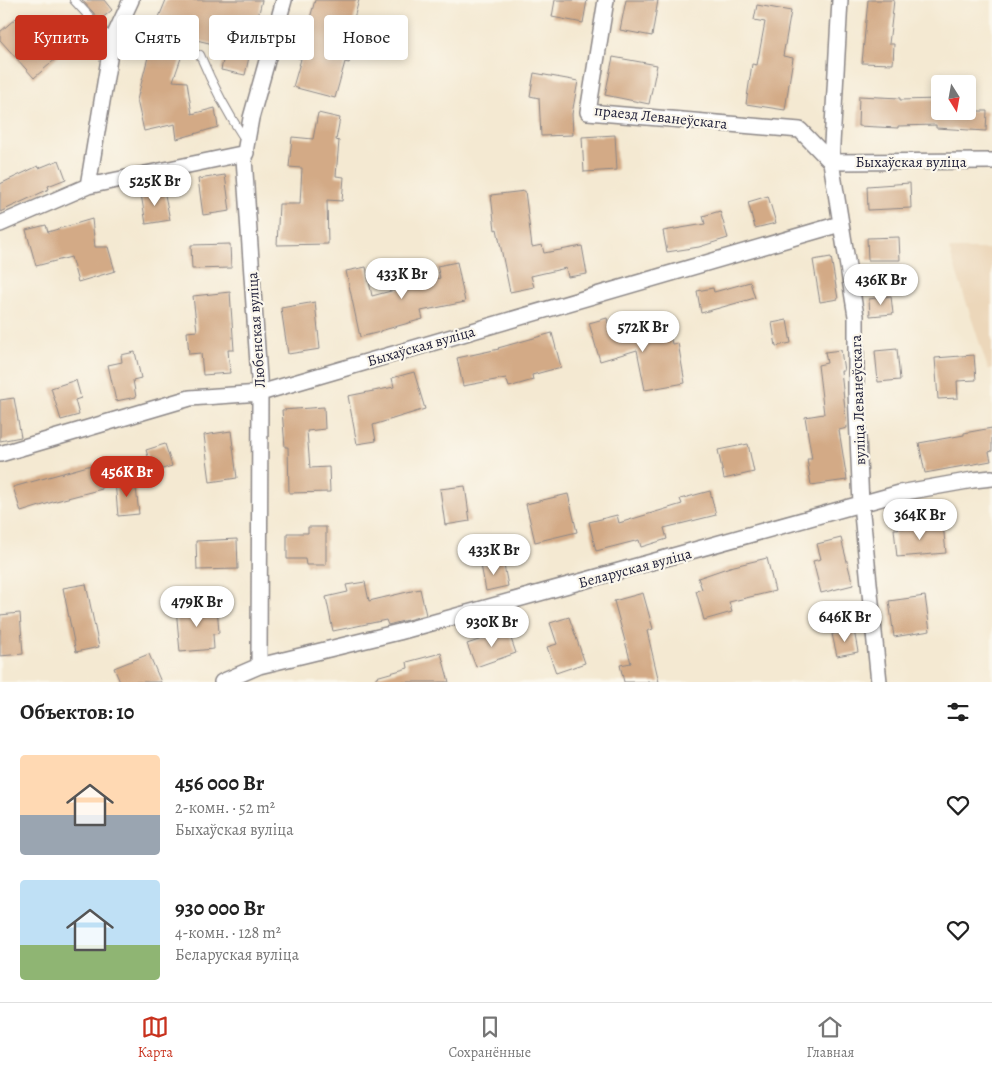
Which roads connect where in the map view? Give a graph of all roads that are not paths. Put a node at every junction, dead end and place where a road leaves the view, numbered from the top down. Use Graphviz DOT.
graph roads {
  1 [pos="74,0"];
  2 [pos="131,0"];
  3 [pos="284,0"];
  4 [pos="606,0"];
  5 [pos="840,0"];
  6 [pos="112,41"];
  7 [pos="200,55"];
  8 [pos="247,148"];
  9 [pos="992,161"];
  10 [pos="831,162"];
  11 [pos="88,186"];
  12 [pos="0,224"];
  13 [pos="840,224"];
  14 [pos="260,393"];
  15 [pos="0,454"];
  16 [pos="992,478"];
  17 [pos="861,504"];
  18 [pos="259,666"];
  19 [pos="222,682"];
  20 [pos="879,682"];
  1 -- 6 [label="lane"];
  2 -- 6 [label="street"];
  3 -- 8 [label="street, Любенская вуліца"];
  4 -- 10 [label="street, праезд Леванеўскага"];
  5 -- 10 [label="street, вуліца Леванеўскага"];
  6 -- 11 [label="street"];
  7 -- 8 [label="lane"];
  8 -- 11 [label="street"];
  8 -- 14 [label="street, Любенская вуліца"];
  9 -- 10 [label="street, Быхаўская вуліца"];
  10 -- 13 [label="street, вуліца Леванеўскага"];
  11 -- 12 [label="street"];
  13 -- 14 [label="street, Быхаўская вуліца"];
  13 -- 17 [label="street, вуліца Леванеўскага"];
  14 -- 15 [label="street, Быхаўская вуліца"];
  14 -- 18 [label="street, Любенская вуліца"];
  16 -- 17 [label="street, Беларуская вуліца"];
  17 -- 18 [label="street, Беларуская вуліца"];
  17 -- 20 [label="street, вуліца Леванеўскага"];
  18 -- 19 [label="street, Беларуская вуліца"];
}
